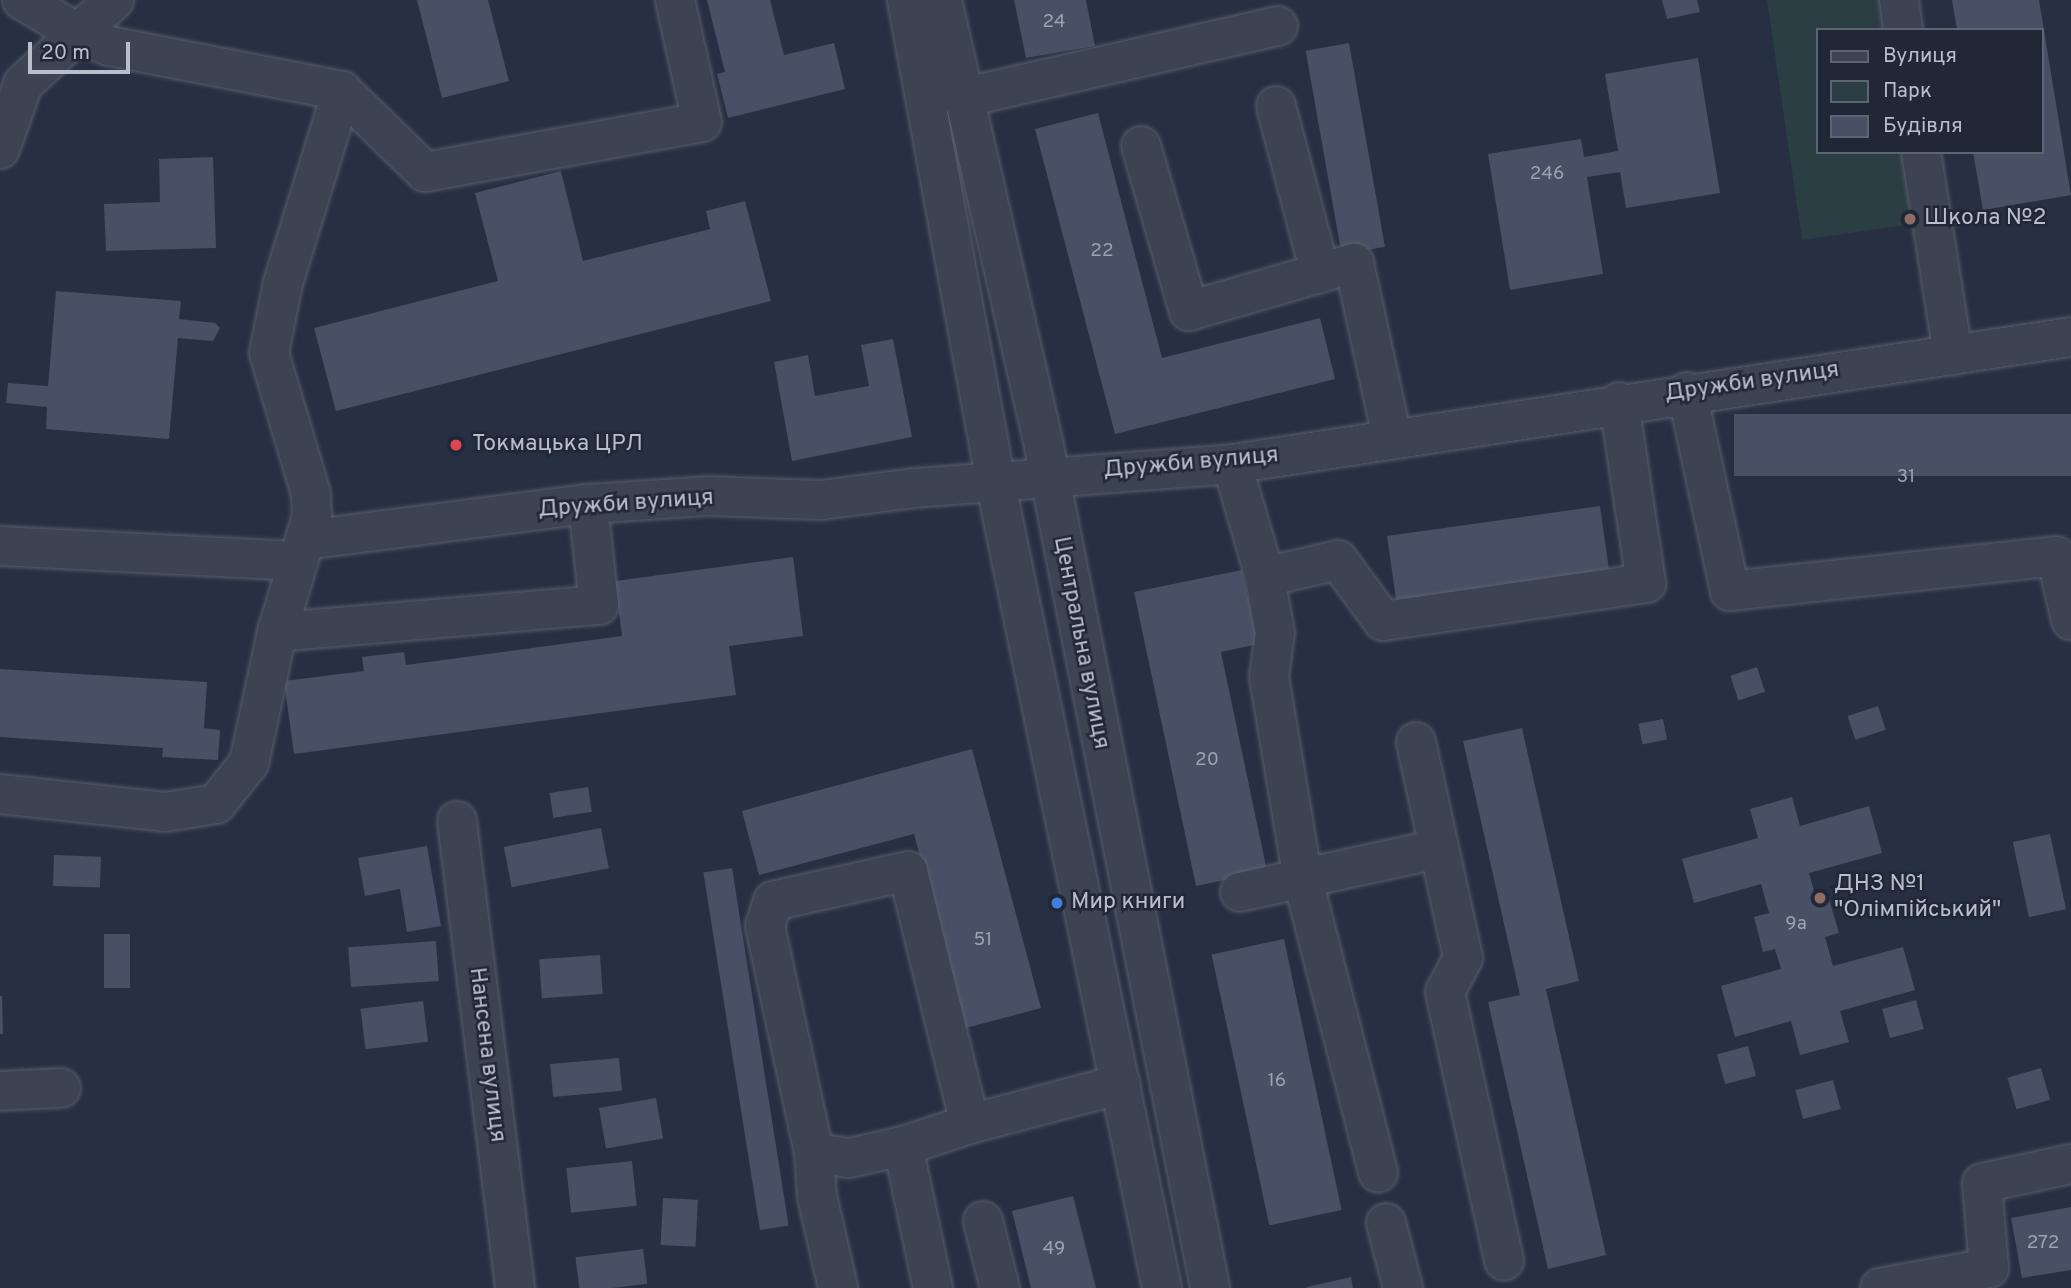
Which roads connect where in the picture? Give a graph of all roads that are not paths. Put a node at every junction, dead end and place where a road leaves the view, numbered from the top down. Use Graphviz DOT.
graph roads {
  1 [pos="22,0"];
  2 [pos="114,0"];
  3 [pos="675,0"];
  4 [pos="907,0"];
  5 [pos="942,0"];
  6 [pos="1899,0"];
  7 [pos="1278,26"];
  8 [pos="1903,28"];
  9 [pos="79,34"];
  10 [pos="342,91"];
  11 [pos="961,99"];
  12 [pos="1276,106"];
  13 [pos="1141,146"];
  14 [pos="0,149"];
  15 [pos="1921,154"];
  16 [pos="1320,273"];
  17 [pos="2071,337"];
  18 [pos="1953,355"];
  19 [pos="1687,392"];
  20 [pos="1619,402"];
  21 [pos="1392,438"];
  22 [pos="1232,464"];
  23 [pos="1048,477"];
  24 [pos="996,481"];
  25 [pos="588,505"];
  26 [pos="0,546"];
  27 [pos="302,550"];
  28 [pos="1265,577"];
  29 [pos="2071,620"];
  30 [pos="277,632"];
  31 [pos="1416,742"];
  32 [pos="0,794"];
  33 [pos="457,821"];
  34 [pos="1438,849"];
  35 [pos="1303,880"];
  36 [pos="1240,892"];
  37 [pos="1121,1084"];
  38 [pos="61,1088"];
  39 [pos="0,1091"];
  40 [pos="970,1124"];
  41 [pos="903,1146"];
  42 [pos="814,1153"];
  43 [pos="2071,1164"];
  44 [pos="1378,1173"];
  45 [pos="983,1221"];
  46 [pos="1386,1223"];
  47 [pos="1504,1261"];
  48 [pos="515,1288"];
  49 [pos="838,1288"];
  50 [pos="933,1288"];
  51 [pos="1000,1288"];
  52 [pos="1162,1288"];
  53 [pos="1210,1288"];
  54 [pos="1403,1288"];
  55 [pos="1880,1288"];
  1 -- 9 [label="street"];
  2 -- 9 [label="street"];
  3 -- 10 [label="street"];
  4 -- 24 [label="street"];
  5 -- 11 [label="street, Центральна вулиця"];
  6 -- 8 [label="street"];
  7 -- 11 [label="street"];
  9 -- 10 [label="street"];
  9 -- 14 [label="street"];
  10 -- 27 [label="street"];
  11 -- 23 [label="street, Центральна вулиця"];
  12 -- 16 [label="street"];
  13 -- 16 [label="street"];
  15 -- 18 [label="street"];
  16 -- 21 [label="street"];
  17 -- 18 [label="street, Дружби вулиця"];
  18 -- 19 [label="street, Дружби вулиця"];
  19 -- 20 [label="street, Дружби вулиця"];
  19 -- 29 [label="street"];
  20 -- 21 [label="street, Дружби вулиця"];
  20 -- 28 [label="street"];
  21 -- 22 [label="street, Дружби вулиця"];
  22 -- 23 [label="street, Дружби вулиця"];
  22 -- 28 [label="street"];
  23 -- 24 [label="street, Дружби вулиця"];
  23 -- 53 [label="street, Центральна вулиця"];
  24 -- 25 [label="street, Дружби вулиця"];
  24 -- 37 [label="street"];
  25 -- 27 [label="street, Дружби вулиця"];
  25 -- 30 [label="street"];
  26 -- 27 [label="street, Дружби вулиця"];
  27 -- 30 [label="street"];
  28 -- 35 [label="street"];
  30 -- 32 [label="street"];
  31 -- 34 [label="street"];
  33 -- 48 [label="street, Нансена вулиця"];
  34 -- 35 [label="street"];
  34 -- 47 [label="street"];
  35 -- 36 [label="street"];
  35 -- 44 [label="street"];
  37 -- 40 [label="street"];
  37 -- 52 [label="street"];
  38 -- 39 [label="street"];
  40 -- 41 [label="street"];
  40 -- 42 [label="street"];
  41 -- 42 [label="street"];
  41 -- 50 [label="street"];
  42 -- 49 [label="street"];
  43 -- 55 [label="street"];
  45 -- 51 [label="street"];
  46 -- 54 [label="street"];
}
